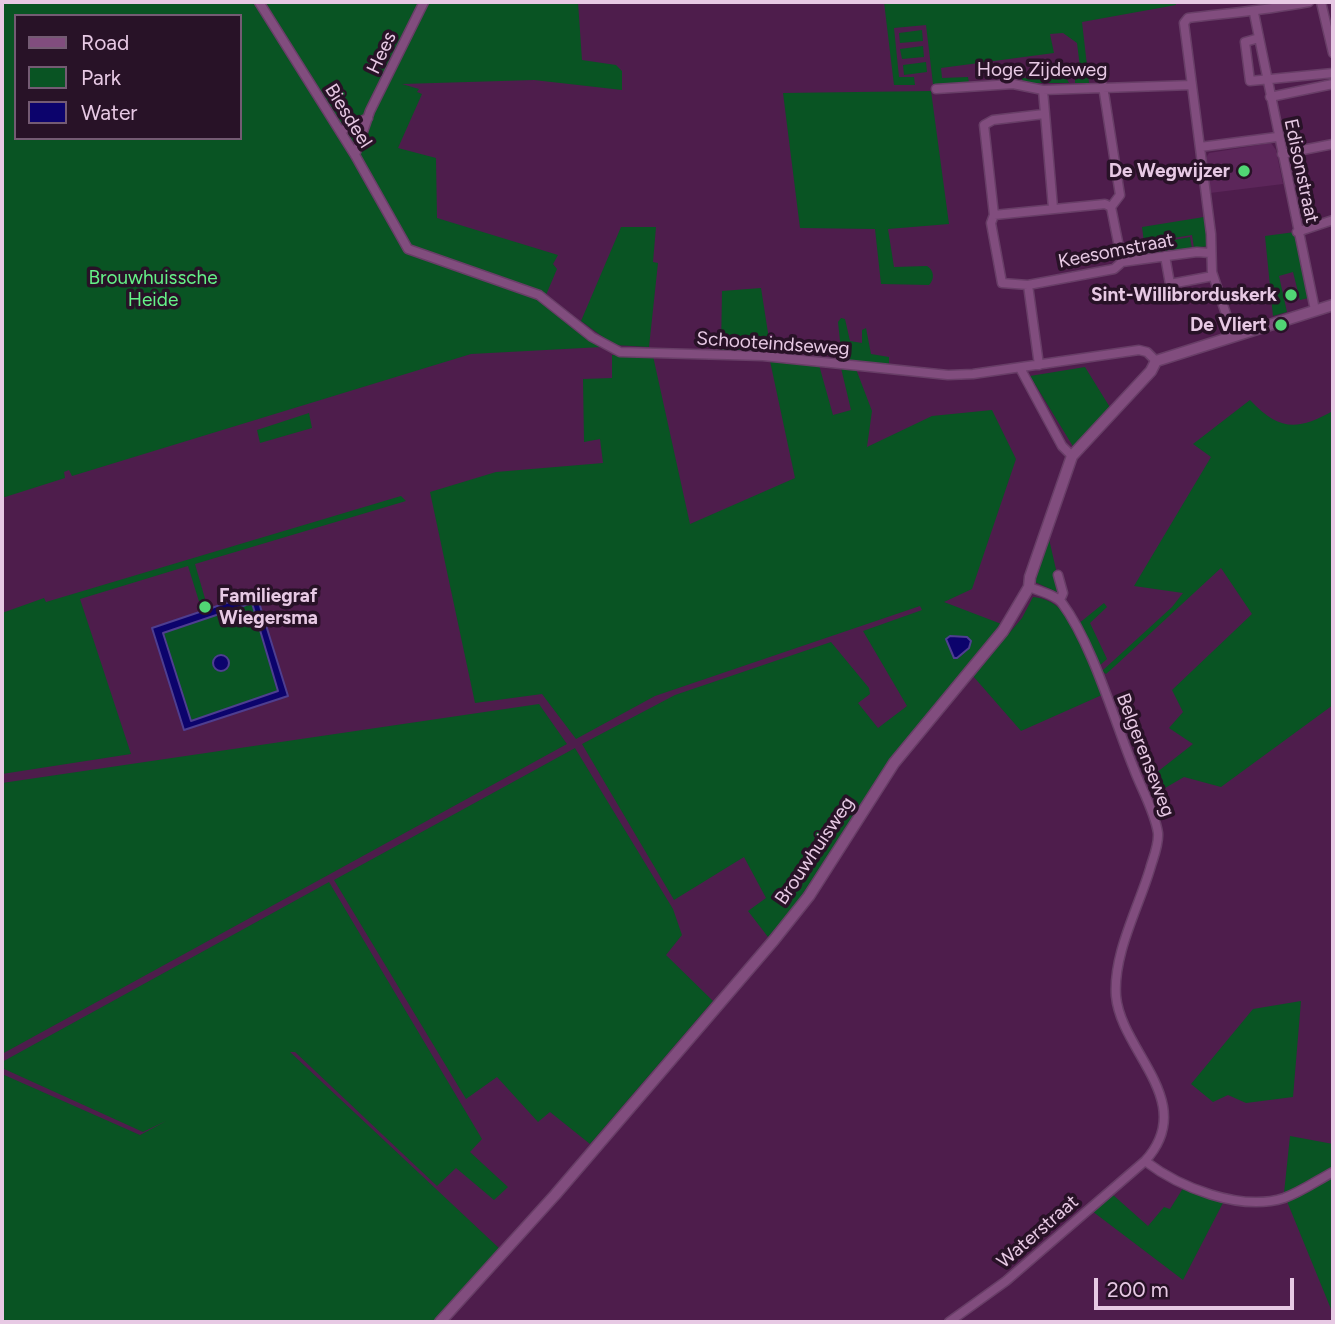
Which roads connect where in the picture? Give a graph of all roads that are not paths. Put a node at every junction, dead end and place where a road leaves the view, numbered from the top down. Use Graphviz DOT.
graph roads {
  1 [pos="259,2"];
  2 [pos="424,2"];
  3 [pos="1309,2"];
  4 [pos="1321,2"];
  5 [pos="1254,13"];
  6 [pos="1259,38"];
  7 [pos="1333,53"];
  8 [pos="1333,73"];
  9 [pos="1267,79"];
  10 [pos="1333,84"];
  11 [pos="1192,85"];
  12 [pos="1103,86"];
  13 [pos="936,89"];
  14 [pos="1044,90"];
  15 [pos="1270,97"];
  16 [pos="1044,114"];
  17 [pos="368,118"];
  18 [pos="340,131"];
  19 [pos="1277,137"];
  20 [pos="1333,144"];
  21 [pos="1200,147"];
  22 [pos="1282,154"];
  23 [pos="355,155"];
  24 [pos="1111,207"];
  25 [pos="1054,208"];
  26 [pos="994,215"];
  27 [pos="1333,220"];
  28 [pos="1297,232"];
  29 [pos="408,249"];
  30 [pos="1210,253"];
  31 [pos="1165,256"];
  32 [pos="1122,262"];
  33 [pos="1213,276"];
  34 [pos="1027,285"];
  35 [pos="1333,305"];
  36 [pos="1315,310"];
  37 [pos="1233,335"];
  38 [pos="1156,361"];
  39 [pos="1039,365"];
  40 [pos="1020,368"];
  41 [pos="1072,456"];
  42 [pos="1058,575"];
  43 [pos="1029,587"];
  44 [pos="1060,600"];
  45 [pos="1144,1161"];
  46 [pos="1333,1172"];
  47 [pos="440,1322"];
  48 [pos="949,1322"];
  1 -- 18 [label="street, Biesdeel"];
  2 -- 17 [label="street, Hees"];
  3 -- 5 [label="street"];
  4 -- 7 [label="street"];
  5 -- 6 [label="street, Edisonstraat"];
  5 -- 11 [label="street"];
  6 -- 9 [label="street, Edisonstraat"];
  6 -- 9 [label="street"];
  8 -- 9 [label="street"];
  9 -- 15 [label="street, Edisonstraat"];
  10 -- 15 [label="street"];
  11 -- 12 [label="street, Hoge Zijdeweg"];
  11 -- 21 [label="street"];
  12 -- 14 [label="street, Hoge Zijdeweg"];
  12 -- 24 [label="street"];
  13 -- 14 [label="street, Hoge Zijdeweg"];
  14 -- 16 [label="street"];
  15 -- 19 [label="street, Edisonstraat"];
  16 -- 25 [label="street"];
  16 -- 26 [label="street"];
  17 -- 18 [label="street"];
  17 -- 23 [label="street, Hees"];
  18 -- 23 [label="street, Biesdeel"];
  19 -- 21 [label="street"];
  19 -- 22 [label="street, Edisonstraat"];
  20 -- 22 [label="street"];
  21 -- 30 [label="street"];
  22 -- 28 [label="street, Edisonstraat"];
  23 -- 29 [label="street, Biesdeel"];
  24 -- 25 [label="street"];
  24 -- 32 [label="street"];
  25 -- 26 [label="street"];
  26 -- 34 [label="street, Keesomstraat"];
  27 -- 28 [label="street"];
  28 -- 36 [label="street, Edisonstraat"];
  29 -- 40 [label="street, Schooteindseweg"];
  30 -- 31 [label="street, Keesomstraat"];
  30 -- 33 [label="street"];
  31 -- 32 [label="street, Keesomstraat"];
  31 -- 33 [label="street"];
  32 -- 34 [label="street, Keesomstraat"];
  33 -- 37 [label="street"];
  34 -- 39 [label="street"];
  35 -- 36 [label="street"];
  36 -- 37 [label="street"];
  37 -- 38 [label="street"];
  38 -- 39 [label="street, Schooteindseweg"];
  38 -- 41 [label="street, Brouwhuisweg"];
  39 -- 40 [label="street, Schooteindseweg"];
  40 -- 41 [label="street"];
  41 -- 43 [label="street, Brouwhuisweg"];
  42 -- 44 [label="street, Belgerenseweg"];
  43 -- 44 [label="street"];
  43 -- 47 [label="street, Brouwhuisweg"];
  44 -- 45 [label="street, Belgerenseweg"];
  45 -- 46 [label="street"];
  45 -- 48 [label="street, Waterstraat"];
}
